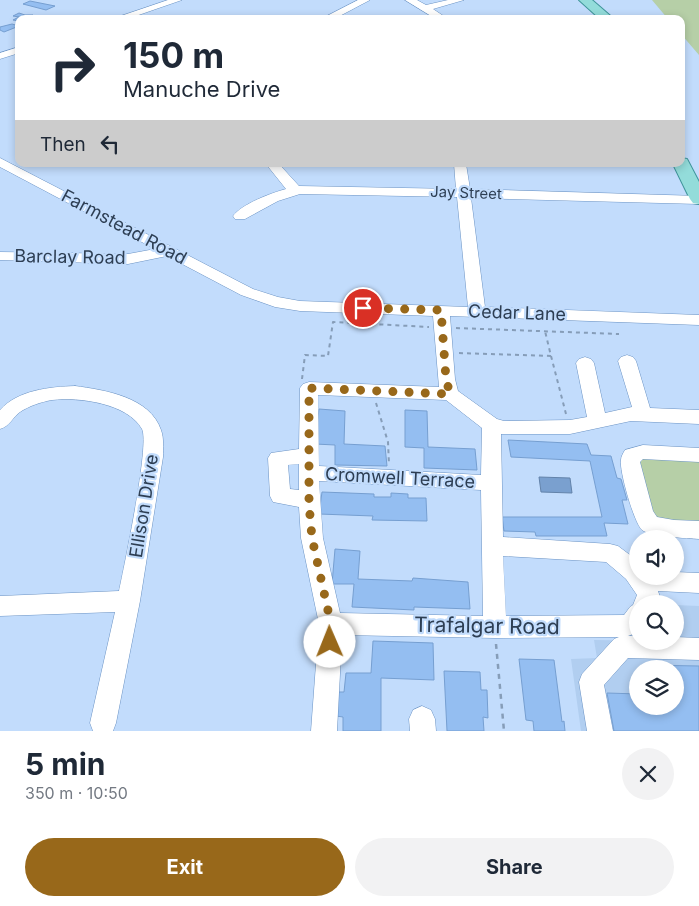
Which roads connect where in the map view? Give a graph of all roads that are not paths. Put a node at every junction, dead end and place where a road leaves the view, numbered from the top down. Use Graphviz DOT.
graph roads {
  1 [pos="177,0"];
  2 [pos="365,0"];
  3 [pos="410,0"];
  4 [pos="459,0"];
  5 [pos="585,0"];
  6 [pos="426,8"];
  7 [pos="130,15"];
  8 [pos="334,15"];
  9 [pos="437,15"];
  10 [pos="603,15"];
  11 [pos="15,51"];
  12 [pos="0,56"];
  13 [pos="0,162"];
  14 [pos="275,167"];
  15 [pos="460,167"];
  16 [pos="683,167"];
  17 [pos="294,189"];
  18 [pos="463,193"];
  19 [pos="699,199"];
  20 [pos="240,216"];
  21 [pos="170,252"];
  22 [pos="0,256"];
  23 [pos="247,292"];
  24 [pos="477,311"];
  25 [pos="441,319"];
  26 [pos="699,320"];
  27 [pos="627,361"];
  28 [pos="585,364"];
  29 [pos="450,394"];
  30 [pos="643,414"];
  31 [pos="699,417"];
  32 [pos="597,421"];
  33 [pos="0,422"];
  34 [pos="491,425"];
  35 [pos="699,455"];
  36 [pos="309,465"];
  37 [pos="492,483"];
  38 [pos="309,500"];
  39 [pos="699,530"];
  40 [pos="492,546"];
  41 [pos="629,568"];
  42 [pos="684,582"];
  43 [pos="699,583"];
  44 [pos="129,601"];
  45 [pos="0,606"];
  46 [pos="331,624"];
  47 [pos="629,624"];
  48 [pos="495,627"];
  49 [pos="699,649"];
  50 [pos="103,723"];
  51 [pos="324,731"];
  52 [pos="600,731"];
  1 -- 7 [label="street"];
  2 -- 8 [label="street"];
  3 -- 6 [label="street"];
  4 -- 6 [label="street"];
  5 -- 10 [label="main road"];
  6 -- 9 [label="street"];
  11 -- 12 [label="street"];
  13 -- 21 [label="street, Farmstead Road"];
  14 -- 17 [label="street"];
  15 -- 18 [label="street"];
  16 -- 19 [label="main road"];
  17 -- 18 [label="street, Jay Street"];
  17 -- 20 [label="street, Jay Street"];
  18 -- 19 [label="street, Jay Street"];
  18 -- 24 [label="street"];
  21 -- 22 [label="street, Barclay Road"];
  21 -- 23 [label="street, Farmstead Road"];
  23 -- 25 [label="street, Cedar Lane"];
  24 -- 25 [label="street, Cedar Lane"];
  24 -- 26 [label="street, Cedar Lane"];
  25 -- 29 [label="street"];
  27 -- 30 [label="street"];
  28 -- 32 [label="street"];
  29 -- 34 [label="street"];
  29 -- 36 [label="street"];
  30 -- 31 [label="street"];
  30 -- 32 [label="street"];
  32 -- 34 [label="street"];
  33 -- 44 [label="street, Ellison Drive"];
  34 -- 37 [label="street"];
  35 -- 39 [label="street"];
  36 -- 37 [label="street, Cromwell Terrace"];
  36 -- 38 [label="street"];
  36 -- 38 [label="street, Cromwell Terrace"];
  37 -- 40 [label="street"];
  38 -- 46 [label="street"];
  40 -- 41 [label="street"];
  40 -- 48 [label="street"];
  42 -- 43 [label="street"];
  44 -- 45 [label="street"];
  44 -- 50 [label="street, Ellison Drive"];
  46 -- 48 [label="street, Trafalgar Road"];
  46 -- 51 [label="street"];
  47 -- 48 [label="street, Trafalgar Road"];
  49 -- 52 [label="street"];
}
